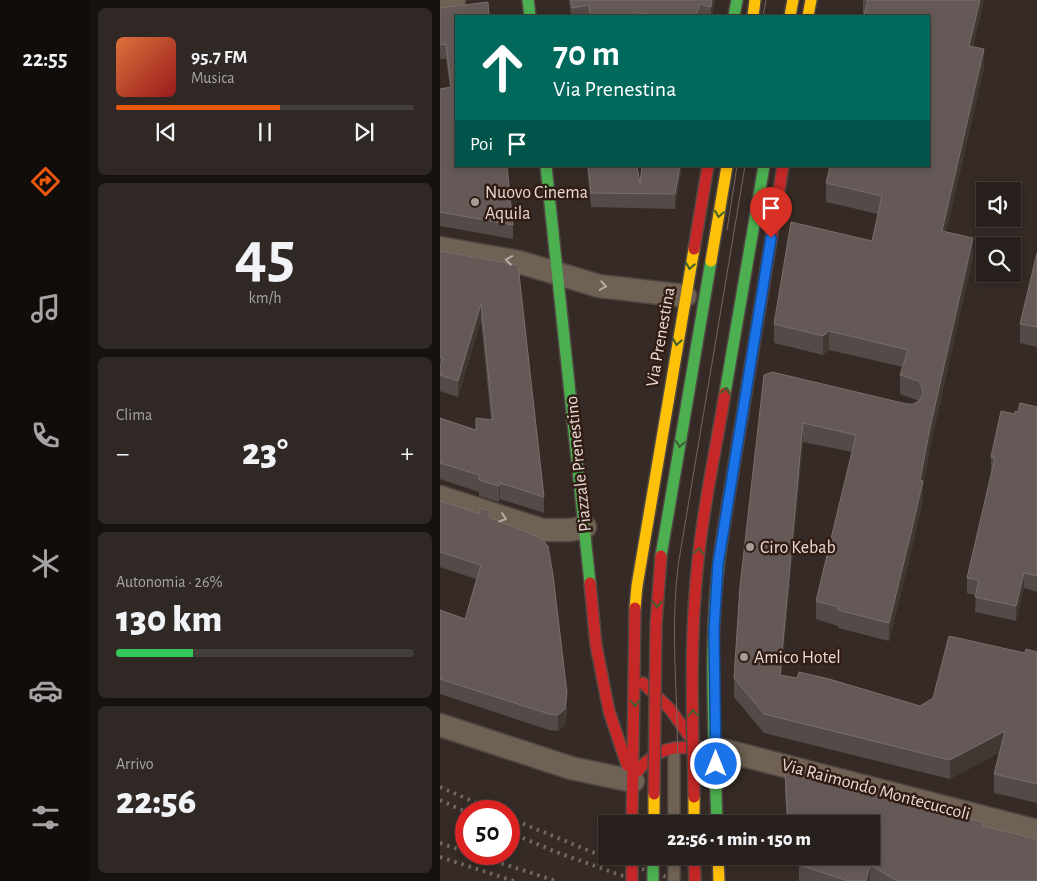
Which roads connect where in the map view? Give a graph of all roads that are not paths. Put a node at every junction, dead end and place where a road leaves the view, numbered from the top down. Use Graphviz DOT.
graph roads {
  1 [pos="454,0"];
  2 [pos="528,0"];
  3 [pos="737,0"];
  4 [pos="755,0"];
  5 [pos="793,0"];
  6 [pos="811,0"];
  7 [pos="440,2"];
  8 [pos="530,15"];
  9 [pos="734,15"];
  10 [pos="753,15"];
  11 [pos="790,15"];
  12 [pos="808,15"];
  13 [pos="546,167"];
  14 [pos="708,167"];
  15 [pos="727,167"];
  16 [pos="764,167"];
  17 [pos="783,167"];
  18 [pos="440,248"];
  19 [pos="556,273"];
  20 [pos="685,296"];
  21 [pos="440,498"];
  22 [pos="647,515"];
  23 [pos="585,527"];
  24 [pos="596,645"];
  25 [pos="635,675"];
  26 [pos="670,709"];
  27 [pos="440,726"];
  28 [pos="674,739"];
  29 [pos="708,750"];
  30 [pos="633,781"];
  31 [pos="632,815"];
  32 [pos="654,815"];
  33 [pos="674,815"];
  34 [pos="694,815"];
  35 [pos="717,815"];
  36 [pos="1037,831"];
  37 [pos="632,865"];
  38 [pos="653,865"];
  39 [pos="674,865"];
  40 [pos="694,865"];
  41 [pos="718,865"];
  42 [pos="632,881"];
  43 [pos="653,881"];
  44 [pos="674,881"];
  45 [pos="695,881"];
  46 [pos="719,881"];
  1 -- 7 [label="street"];
  2 -- 8 [label="main road"];
  3 -- 9 [label="main road"];
  4 -- 10 [label="main road"];
  5 -- 11 [label="main road"];
  6 -- 12 [label="main road"];
  13 -- 19 [label="main road, Piazzale Prenestino"];
  14 -- 20 [label="main road, Via Prenestina, one-way"];
  15 -- 32 [label="main road, one-way, bridge"];
  34 -- 16 [label="main road, one-way, bridge"];
  17 -- 29 [label="main road"];
  19 -- 18 [label="street, one-way"];
  19 -- 20 [label="street, one-way"];
  19 -- 23 [label="main road, Piazzale Prenestino"];
  20 -- 22 [label="main road, Via Prenestina, one-way"];
  21 -- 23 [label="street, one-way"];
  22 -- 25 [label="main road, Piazzale Prenestino"];
  23 -- 24 [label="main road, Piazzale Prenestino"];
  24 -- 25 [label="main road"];
  24 -- 30 [label="main road, Piazzale Prenestino"];
  25 -- 26 [label="main road"];
  25 -- 30 [label="main road, Piazzale Prenestino, one-way"];
  26 -- 28 [label="lane"];
  26 -- 29 [label="main road"];
  27 -- 30 [label="street"];
  28 -- 29 [label="main road"];
  28 -- 30 [label="main road"];
  28 -- 33 [label="lane"];
  29 -- 35 [label="main road"];
  29 -- 36 [label="street, Via Raimondo Montecuccoli"];
  30 -- 31 [label="main road, Piazzale Prenestino"];
  37 -- 42 [label="main road, bridge"];
  38 -- 43 [label="main road, bridge"];
  39 -- 44 [label="lane, bridge"];
  40 -- 45 [label="main road"];
  41 -- 46 [label="main road"];
}
